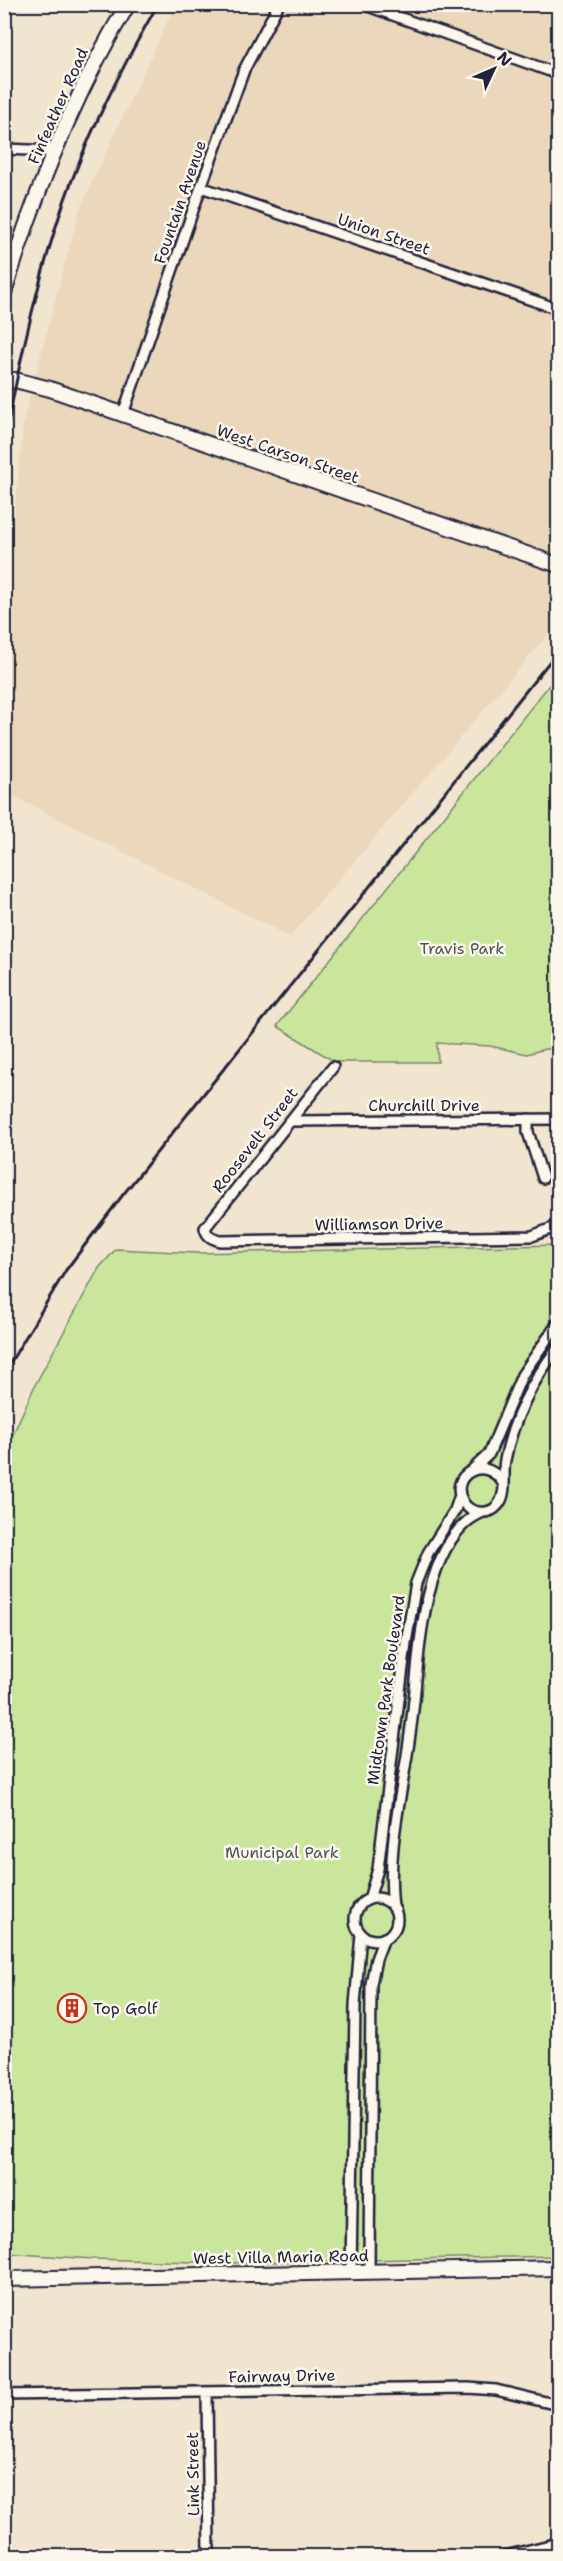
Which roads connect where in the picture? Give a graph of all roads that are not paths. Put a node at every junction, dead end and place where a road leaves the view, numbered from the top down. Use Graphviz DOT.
graph roads {
  1 [pos="128,4"];
  2 [pos="279,4"];
  3 [pos="362,4"];
  4 [pos="558,74"];
  5 [pos="4,149"];
  6 [pos="54,151"];
  7 [pos="201,187"];
  8 [pos="6,285"];
  9 [pos="558,309"];
  10 [pos="4,382"];
  11 [pos="123,414"];
  12 [pos="558,566"];
  13 [pos="333,1066"];
  14 [pos="528,1119"];
  15 [pos="558,1119"];
  16 [pos="289,1121"];
  17 [pos="543,1178"];
  18 [pos="557,1228"];
  19 [pos="206,1233"];
  20 [pos="558,1323"];
  21 [pos="558,1348"];
  22 [pos="472,1470"];
  23 [pos="502,1483"];
  24 [pos="460,1495"];
  25 [pos="481,1513"];
  26 [pos="369,1899"];
  27 [pos="393,1907"];
  28 [pos="361,1934"];
  29 [pos="384,1938"];
  30 [pos="558,2268"];
  31 [pos="351,2272"];
  32 [pos="369,2272"];
  33 [pos="4,2279"];
  34 [pos="207,2392"];
  35 [pos="4,2395"];
  36 [pos="558,2405"];
  37 [pos="558,2543"];
  38 [pos="209,2556"];
  39 [pos="505,2556"];
  1 -- 6 [label="street, Finfeather Road"];
  2 -- 7 [label="street, Fountain Avenue"];
  3 -- 4 [label="street"];
  5 -- 6 [label="street"];
  6 -- 8 [label="street, Finfeather Road"];
  7 -- 9 [label="street, Union Street"];
  7 -- 11 [label="street, Fountain Avenue"];
  10 -- 11 [label="street, West Carson Street"];
  11 -- 12 [label="street, West Carson Street"];
  13 -- 16 [label="street, Roosevelt Street"];
  14 -- 15 [label="street, Churchill Drive"];
  14 -- 16 [label="street, Churchill Drive"];
  14 -- 17 [label="street"];
  16 -- 19 [label="street, Roosevelt Street"];
  18 -- 19 [label="street, Williamson Drive"];
  20 -- 22 [label="street"];
  21 -- 23 [label="street"];
  22 -- 23 [label="street"];
  22 -- 24 [label="street"];
  23 -- 25 [label="street"];
  24 -- 25 [label="street"];
  24 -- 26 [label="street, Midtown Park Boulevard"];
  25 -- 27 [label="street, Midtown Park Boulevard"];
  26 -- 27 [label="street"];
  26 -- 28 [label="street"];
  27 -- 29 [label="street"];
  28 -- 29 [label="street"];
  28 -- 31 [label="street"];
  29 -- 32 [label="street"];
  30 -- 32 [label="street, West Villa Maria Road"];
  31 -- 32 [label="street, West Villa Maria Road"];
  31 -- 33 [label="street, West Villa Maria Road"];
  34 -- 35 [label="street, Fairway Drive"];
  34 -- 36 [label="street, Fairway Drive"];
  34 -- 38 [label="street, Link Street"];
  37 -- 39 [label="street"];
}
